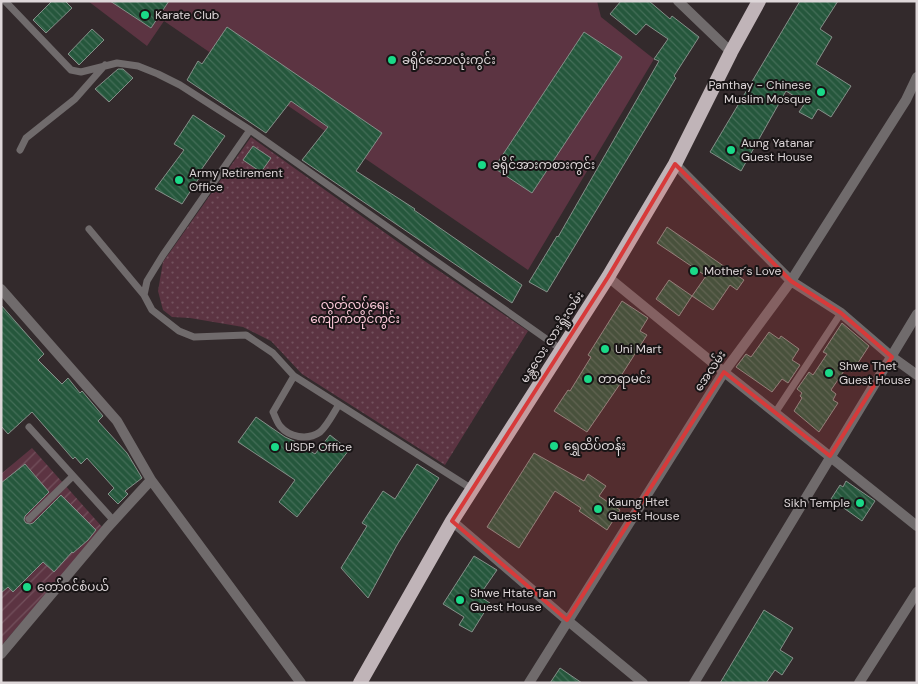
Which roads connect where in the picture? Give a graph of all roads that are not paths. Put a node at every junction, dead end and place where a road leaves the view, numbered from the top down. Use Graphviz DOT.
graph roads {
  1 [pos="5,1"];
  2 [pos="678,1"];
  3 [pos="759,1"];
  4 [pos="731,52"];
  5 [pos="105,65"];
  6 [pos="917,77"];
  7 [pos="250,130"];
  8 [pos="20,150"];
  9 [pos="675,164"];
  10 [pos="88,229"];
  11 [pos="608,277"];
  12 [pos="791,281"];
  13 [pos="1,289"];
  14 [pos="144,296"];
  15 [pos="841,313"];
  16 [pos="917,314"];
  17 [pos="562,350"];
  18 [pos="892,357"];
  19 [pos="724,372"];
  20 [pos="917,375"];
  21 [pos="294,376"];
  22 [pos="338,406"];
  23 [pos="775,413"];
  24 [pos="29,427"];
  25 [pos="830,456"];
  26 [pos="73,476"];
  27 [pos="151,480"];
  28 [pos="472,489"];
  29 [pos="29,519"];
  30 [pos="452,520"];
  31 [pos="114,521"];
  32 [pos="917,526"];
  33 [pos="917,592"];
  34 [pos="567,620"];
  35 [pos="1,654"];
  36 [pos="301,683"];
  37 [pos="360,683"];
  38 [pos="529,683"];
  39 [pos="643,683"];
  40 [pos="694,683"];
  41 [pos="859,683"];
  1 -- 5 [label="lane"];
  2 -- 4 [label="street"];
  3 -- 4 [label="highway, မန္တလေး လားရှိုးလမ်း"];
  4 -- 9 [label="highway, မန္တလေး လားရှိုးလမ်း"];
  5 -- 7 [label="lane"];
  5 -- 8 [label="lane"];
  6 -- 12 [label="street, အေလမ်း"];
  7 -- 14 [label="lane"];
  7 -- 17 [label="lane"];
  9 -- 11 [label="highway, မန္တလေး လားရှိုးလမ်း"];
  9 -- 12 [label="street"];
  10 -- 14 [label="lane"];
  11 -- 17 [label="highway, မန္တလေး လားရှိုးလမ်း"];
  11 -- 19 [label="street"];
  12 -- 15 [label="street"];
  12 -- 19 [label="street, အေလမ်း"];
  13 -- 27 [label="street"];
  14 -- 21 [label="lane"];
  15 -- 18 [label="street"];
  15 -- 23 [label="lane"];
  16 -- 18 [label="street"];
  17 -- 28 [label="highway, မန္တလေး လားရှိုးလမ်း"];
  18 -- 20 [label="street"];
  18 -- 25 [label="street"];
  19 -- 23 [label="street"];
  19 -- 34 [label="street, အေလမ်း"];
  21 -- 22 [label="lane"];
  21 -- 22 [label="lane"];
  22 -- 28 [label="lane"];
  23 -- 25 [label="street"];
  24 -- 26 [label="lane"];
  25 -- 32 [label="street"];
  25 -- 40 [label="street"];
  26 -- 29 [label="lane"];
  26 -- 31 [label="lane"];
  27 -- 31 [label="street"];
  27 -- 36 [label="street"];
  28 -- 30 [label="highway, မန္တလေး လားရှိုးလမ်း"];
  30 -- 34 [label="street"];
  30 -- 37 [label="highway, မန္တလေး လားရှိုးလမ်း"];
  31 -- 35 [label="street"];
  33 -- 41 [label="street"];
  34 -- 38 [label="street, အေလမ်း"];
  34 -- 39 [label="street"];
}
